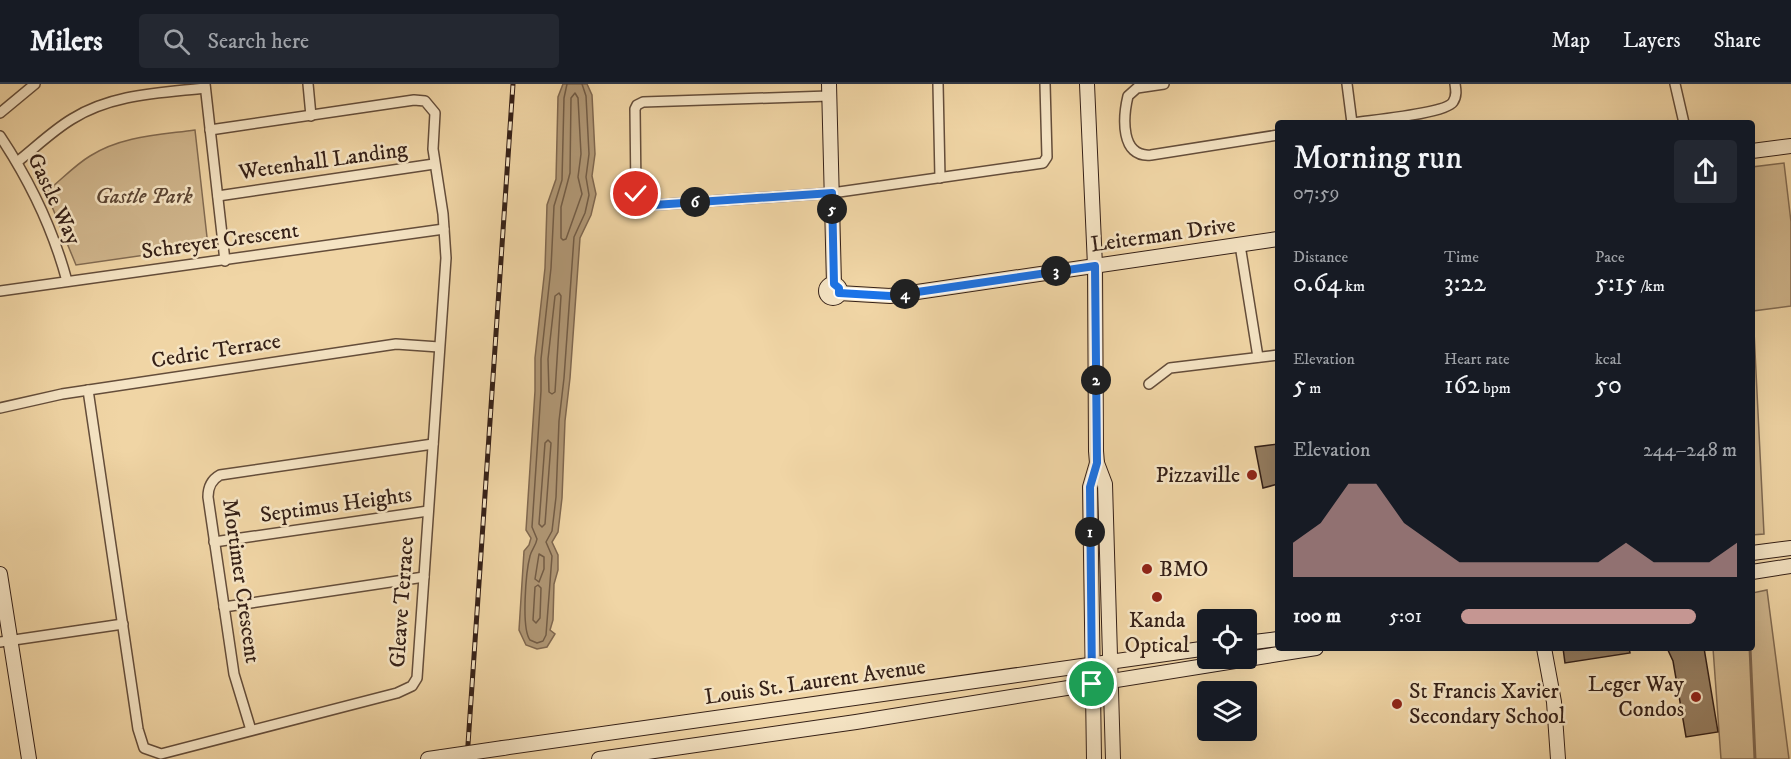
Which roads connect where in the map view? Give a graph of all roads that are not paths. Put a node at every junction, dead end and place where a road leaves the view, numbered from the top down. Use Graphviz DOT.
graph roads {
  1 [pos="35,84"];
  2 [pos="308,84"];
  3 [pos="938,84"];
  4 [pos="1045,84"];
  5 [pos="1088,84"];
  6 [pos="1164,84"];
  7 [pos="1347,84"];
  8 [pos="1455,84"];
  9 [pos="1675,84"];
  10 [pos="205,86"];
  11 [pos="829,90"];
  12 [pos="0,112"];
  13 [pos="311,116"];
  14 [pos="1352,120"];
  15 [pos="1372,120"];
  16 [pos="1683,120"];
  17 [pos="210,130"];
  18 [pos="1275,135"];
  19 [pos="0,136"];
  20 [pos="1791,146"];
  21 [pos="1755,151"];
  22 [pos="17,162"];
  23 [pos="434,164"];
  24 [pos="940,178"];
  25 [pos="832,193"];
  26 [pos="218,196"];
  27 [pos="444,229"];
  28 [pos="1275,239"];
  29 [pos="1240,245"];
  30 [pos="225,261"];
  31 [pos="1095,266"];
  32 [pos="67,281"];
  33 [pos="0,291"];
  34 [pos="439,347"];
  35 [pos="1275,355"];
  36 [pos="1258,357"];
  37 [pos="1149,384"];
  38 [pos="88,390"];
  39 [pos="0,408"];
  40 [pos="433,444"];
  41 [pos="1097,463"];
  42 [pos="428,511"];
  43 [pos="214,542"];
  44 [pos="1791,548"];
  45 [pos="1755,553"];
  46 [pos="1791,566"];
  47 [pos="1755,572"];
  48 [pos="0,574"];
  49 [pos="424,577"];
  50 [pos="224,607"];
  51 [pos="123,624"];
  52 [pos="1275,639"];
  53 [pos="5,642"];
  54 [pos="1257,642"];
  55 [pos="1197,649"];
  56 [pos="1298,651"];
  57 [pos="1545,651"];
  58 [pos="1110,661"];
  59 [pos="1091,663"];
  60 [pos="1111,682"];
  61 [pos="1092,684"];
  62 [pos="251,730"];
  63 [pos="29,759"];
  64 [pos="428,759"];
  65 [pos="599,759"];
  66 [pos="1094,759"];
  67 [pos="1113,759"];
  68 [pos="1558,759"];
  1 -- 12 [label="street"];
  2 -- 13 [label="street"];
  3 -- 24 [label="street"];
  4 -- 24 [label="street"];
  5 -- 31 [label="main road"];
  6 -- 18 [label="street"];
  7 -- 14 [label="street"];
  8 -- 15 [label="street"];
  9 -- 16 [label="street"];
  10 -- 17 [label="street"];
  10 -- 22 [label="street"];
  11 -- 25 [label="main road"];
  11 -- 25 [label="street"];
  13 -- 17 [label="street, Gleave Terrace"];
  13 -- 23 [label="street, Gleave Terrace"];
  17 -- 26 [label="street"];
  19 -- 22 [label="street, Gastle Way"];
  20 -- 21 [label="main road"];
  22 -- 32 [label="street, Gastle Way"];
  23 -- 26 [label="street, Wetenhall Landing"];
  23 -- 27 [label="street, Gleave Terrace"];
  24 -- 25 [label="street"];
  25 -- 31 [label="main road, Leiterman Drive"];
  26 -- 30 [label="street"];
  27 -- 30 [label="street, Schreyer Crescent"];
  27 -- 34 [label="street, Gleave Terrace"];
  28 -- 29 [label="main road, Leiterman Drive"];
  29 -- 31 [label="main road, Leiterman Drive"];
  29 -- 36 [label="street"];
  30 -- 32 [label="street, Schreyer Crescent"];
  31 -- 41 [label="main road"];
  32 -- 33 [label="street, Schreyer Crescent"];
  34 -- 38 [label="street, Cedric Terrace"];
  34 -- 40 [label="street, Gleave Terrace"];
  35 -- 36 [label="street"];
  36 -- 37 [label="street"];
  38 -- 39 [label="street, Cedric Terrace"];
  38 -- 51 [label="street, Gleave Terrace"];
  40 -- 42 [label="street, Gleave Terrace"];
  40 -- 43 [label="street, Mortimer Crescent"];
  41 -- 58 [label="main road"];
  41 -- 59 [label="main road"];
  42 -- 43 [label="street, Septimus Heights"];
  42 -- 49 [label="street, Gleave Terrace"];
  43 -- 50 [label="street, Mortimer Crescent"];
  44 -- 45 [label="main road"];
  46 -- 47 [label="main road"];
  48 -- 53 [label="main road"];
  49 -- 50 [label="street"];
  49 -- 62 [label="street, Gleave Terrace"];
  50 -- 62 [label="street, Mortimer Crescent"];
  51 -- 53 [label="street"];
  51 -- 62 [label="street, Gleave Terrace"];
  52 -- 54 [label="main road"];
  53 -- 63 [label="main road"];
  55 -- 58 [label="main road, Louis St. Laurent Avenue"];
  56 -- 60 [label="main road, Louis St. Laurent Avenue"];
  57 -- 68 [label="main road"];
  58 -- 59 [label="main road, Louis St. Laurent Avenue"];
  58 -- 60 [label="main road"];
  59 -- 61 [label="main road"];
  59 -- 64 [label="main road, Louis St. Laurent Avenue, bridge"];
  60 -- 61 [label="main road, Louis St. Laurent Avenue"];
  60 -- 67 [label="main road"];
  61 -- 65 [label="main road, Louis St. Laurent Avenue"];
  61 -- 66 [label="main road"];
}
